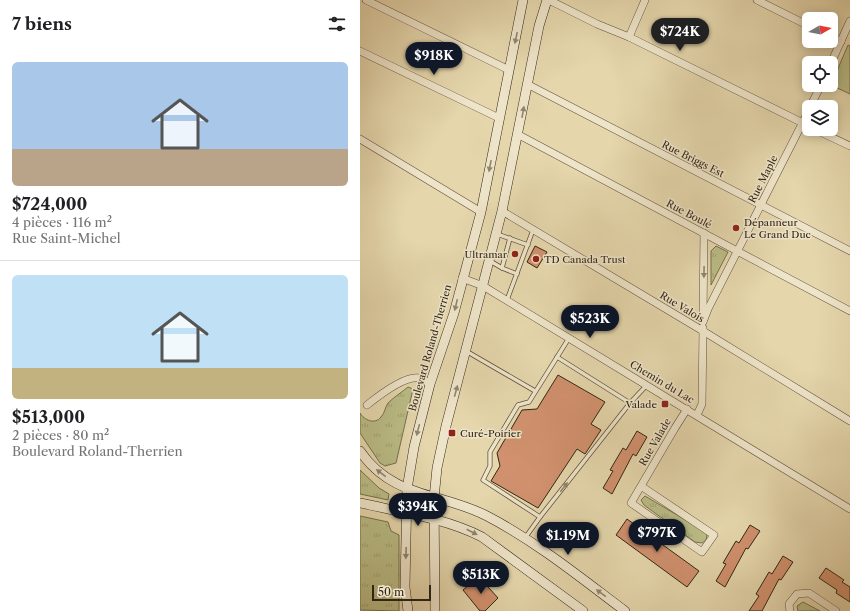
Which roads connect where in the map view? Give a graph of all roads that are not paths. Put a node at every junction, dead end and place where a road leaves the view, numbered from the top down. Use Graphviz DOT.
graph roads {
  1 [pos="366,0"];
  2 [pos="523,0"];
  3 [pos="548,0"];
  4 [pos="645,0"];
  5 [pos="757,0"];
  6 [pos="850,21"];
  7 [pos="802,22"];
  8 [pos="629,37"];
  9 [pos="838,40"];
  10 [pos="841,42"];
  11 [pos="360,50"];
  12 [pos="834,56"];
  13 [pos="509,70"];
  14 [pos="528,84"];
  15 [pos="499,118"];
  16 [pos="802,123"];
  17 [pos="802,132"];
  18 [pos="519,135"];
  19 [pos="829,136"];
  20 [pos="360,139"];
  21 [pos="850,146"];
  22 [pos="761,205"];
  23 [pos="502,211"];
  24 [pos="480,212"];
  25 [pos="533,230"];
  26 [pos="704,233"];
  27 [pos="497,234"];
  28 [pos="510,238"];
  29 [pos="528,244"];
  30 [pos="738,251"];
  31 [pos="850,251"];
  32 [pos="490,261"];
  33 [pos="502,268"];
  34 [pos="517,274"];
  35 [pos="462,278"];
  36 [pos="484,286"];
  37 [pos="507,301"];
  38 [pos="850,311"];
  39 [pos="703,322"];
  40 [pos="703,331"];
  41 [pos="569,338"];
  42 [pos="466,351"];
  43 [pos="557,357"];
  44 [pos="430,384"];
  45 [pos="647,385"];
  46 [pos="536,391"];
  47 [pos="630,403"];
  48 [pos="367,405"];
  49 [pos="687,408"];
  50 [pos="697,415"];
  51 [pos="850,421"];
  52 [pos="360,451"];
  53 [pos="641,486"];
  54 [pos="407,489"];
  55 [pos="434,498"];
  56 [pos="360,503"];
  57 [pos="850,509"];
  58 [pos="406,514"];
  59 [pos="540,517"];
  60 [pos="435,520"];
  61 [pos="524,538"];
  62 [pos="408,611"];
  63 [pos="435,611"];
  64 [pos="583,611"];
  65 [pos="625,611"];
  66 [pos="790,611"];
  67 [pos="836,611"];
  1 -- 13 [label="street"];
  2 -- 13 [label="main road, Boulevard Roland-Therrien, one-way"];
  3 -- 8 [label="street"];
  3 -- 14 [label="main road"];
  4 -- 8 [label="street"];
  5 -- 7 [label="street"];
  6 -- 10 [label="street"];
  8 -- 16 [label="street"];
  9 -- 10 [label="street"];
  10 -- 12 [label="street"];
  11 -- 15 [label="street"];
  13 -- 15 [label="main road, Boulevard Roland-Therrien"];
  18 -- 14 [label="main road, one-way"];
  14 -- 22 [label="street, Rue Briggs Est"];
  15 -- 24 [label="main road, Boulevard Roland-Therrien, one-way"];
  17 -- 22 [label="street, Rue Maple"];
  18 -- 23 [label="main road"];
  18 -- 26 [label="street, Rue Boulé"];
  19 -- 21 [label="street"];
  20 -- 24 [label="street"];
  22 -- 30 [label="street, Rue Maple"];
  22 -- 31 [label="street, Rue Briggs Est"];
  23 -- 25 [label="street, Rue Valois"];
  23 -- 27 [label="main road"];
  24 -- 35 [label="main road, Boulevard Roland-Therrien"];
  25 -- 29 [label="lane"];
  25 -- 40 [label="street, Rue Valois"];
  26 -- 30 [label="street, Rue Boulé"];
  26 -- 39 [label="street, Rue Maple, one-way"];
  27 -- 28 [label="lane"];
  27 -- 32 [label="main road"];
  28 -- 29 [label="lane"];
  28 -- 33 [label="lane"];
  29 -- 34 [label="lane"];
  30 -- 38 [label="street, Rue Boulé"];
  30 -- 39 [label="street, Rue Maple"];
  32 -- 33 [label="lane"];
  32 -- 36 [label="main road"];
  33 -- 34 [label="lane"];
  34 -- 37 [label="lane"];
  35 -- 36 [label="street, Chemin du Lac"];
  35 -- 44 [label="main road, Boulevard Roland-Therrien, one-way"];
  36 -- 37 [label="street, Chemin du Lac"];
  36 -- 42 [label="main road"];
  37 -- 41 [label="street, Chemin du Lac"];
  39 -- 40 [label="street, Rue Maple"];
  40 -- 50 [label="street, Rue Maple"];
  40 -- 51 [label="street, Rue Valois"];
  41 -- 43 [label="lane"];
  41 -- 45 [label="street, Chemin du Lac"];
  42 -- 46 [label="lane"];
  55 -- 42 [label="main road, one-way"];
  43 -- 46 [label="lane"];
  43 -- 47 [label="lane"];
  44 -- 48 [label="street"];
  44 -- 54 [label="main road, Boulevard Roland-Therrien, one-way"];
  45 -- 47 [label="lane"];
  45 -- 49 [label="street, Chemin du Lac"];
  46 -- 59 [label="lane"];
  59 -- 47 [label="lane, one-way"];
  49 -- 50 [label="street, Chemin du Lac"];
  49 -- 53 [label="street, Rue Valade"];
  50 -- 57 [label="street, Chemin du Lac"];
  54 -- 52 [label="main road, one-way"];
  53 -- 53 [label="street, Rue Valade"];
  54 -- 55 [label="main road"];
  54 -- 58 [label="main road, Boulevard Roland-Therrien"];
  55 -- 60 [label="main road"];
  55 -- 61 [label="main road"];
  56 -- 58 [label="main road"];
  58 -- 60 [label="main road"];
  58 -- 62 [label="main road, Boulevard Roland-Therrien, one-way"];
  59 -- 61 [label="lane"];
  60 -- 63 [label="main road"];
  60 -- 64 [label="main road, one-way"];
  65 -- 61 [label="main road, one-way"];
  66 -- 67 [label="street"];
}
